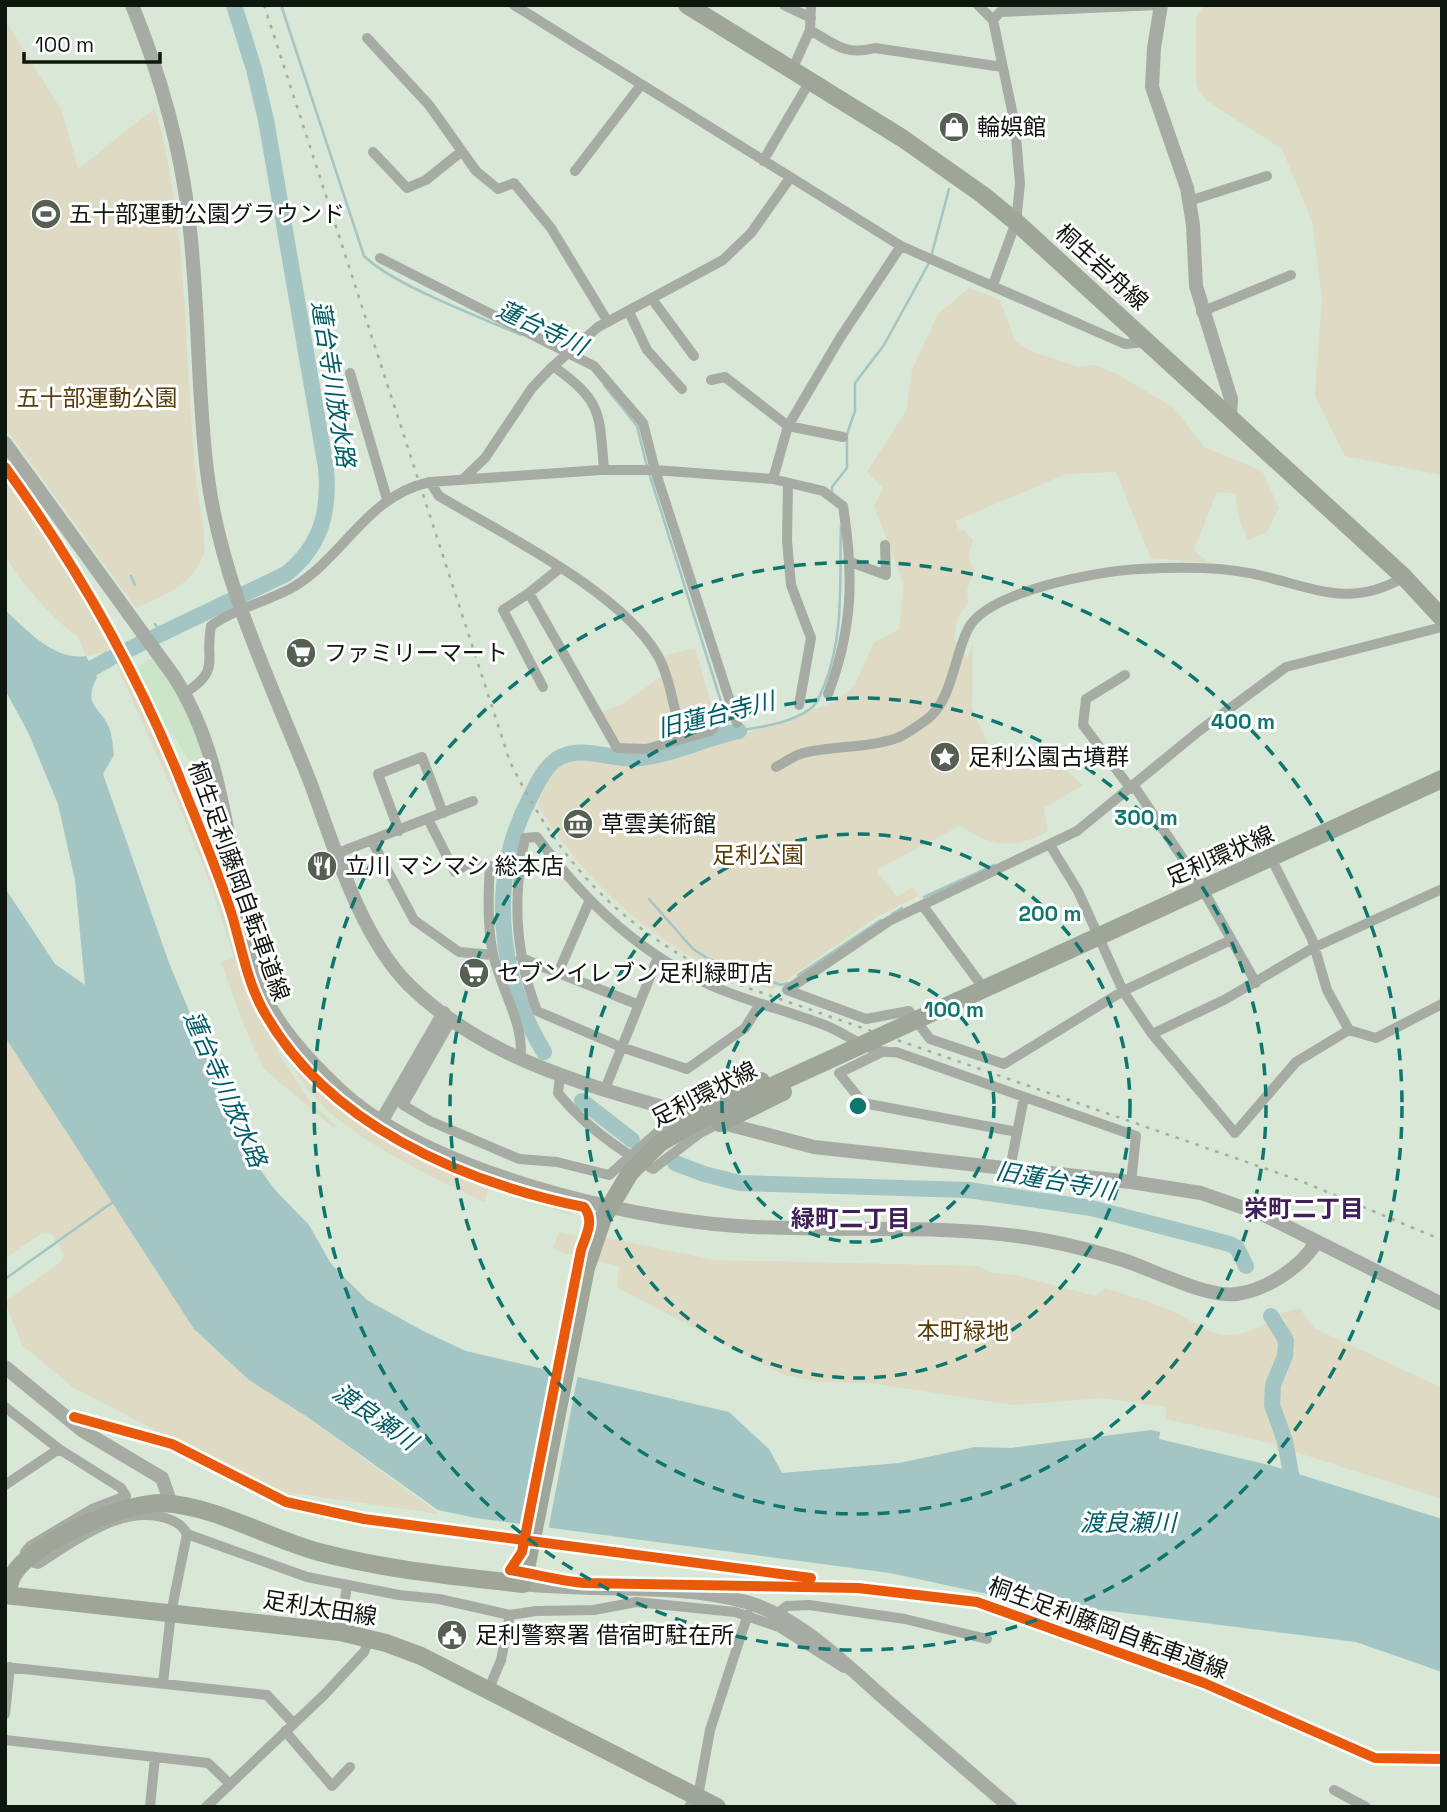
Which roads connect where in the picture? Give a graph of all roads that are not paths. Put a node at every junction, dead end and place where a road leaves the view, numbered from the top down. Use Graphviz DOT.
graph roads {
  1 [pos="132,5"];
  2 [pos="514,5"];
  3 [pos="687,5"];
  4 [pos="784,5"];
  5 [pos="811,5"];
  6 [pos="978,5"];
  7 [pos="1160,5"];
  8 [pos="993,20"];
  9 [pos="810,24"];
  10 [pos="367,38"];
  11 [pos="1002,67"];
  12 [pos="792,69"];
  13 [pos="810,81"];
  14 [pos="641,85"];
  15 [pos="462,151"];
  16 [pos="373,152"];
  17 [pos="763,161"];
  18 [pos="575,171"];
  19 [pos="1267,176"];
  20 [pos="790,178"];
  21 [pos="1189,201"];
  22 [pos="1016,222"];
  23 [pos="901,246"];
  24 [pos="380,258"];
  25 [pos="1291,275"];
  26 [pos="993,285"];
  27 [pos="652,299"];
  28 [pos="629,312"];
  29 [pos="1201,312"];
  30 [pos="608,322"];
  31 [pos="1148,342"];
  32 [pos="570,352"];
  33 [pos="694,356"];
  34 [pos="553,366"];
  35 [pos="350,373"];
  36 [pos="712,380"];
  37 [pos="682,389"];
  38 [pos="1230,418"];
  39 [pos="788,426"];
  40 [pos="844,437"];
  41 [pos="5,443"];
  42 [pos="604,470"];
  43 [pos="655,470"];
  44 [pos="773,479"];
  45 [pos="462,480"];
  46 [pos="430,482"];
  47 [pos="788,484"];
  48 [pos="387,499"];
  49 [pos="885,545"];
  50 [pos="848,561"];
  51 [pos="560,568"];
  52 [pos="1404,577"];
  53 [pos="529,593"];
  54 [pos="241,608"];
  55 [pos="1442,618"];
  56 [pos="1442,627"];
  57 [pos="1125,675"];
  58 [pos="543,687"];
  59 [pos="185,693"];
  60 [pos="828,694"];
  61 [pos="799,705"];
  62 [pos="733,711"];
  63 [pos="737,723"];
  64 [pos="682,739"];
  65 [pos="776,767"];
  66 [pos="1441,780"];
  67 [pos="1130,785"];
  68 [pos="473,802"];
  69 [pos="443,813"];
  70 [pos="428,819"];
  71 [pos="399,831"];
  72 [pos="372,841"];
  73 [pos="1050,845"];
  74 [pos="338,853"];
  75 [pos="1272,860"];
  76 [pos="493,867"];
  77 [pos="515,870"];
  78 [pos="1201,891"];
  79 [pos="1439,891"];
  80 [pos="589,902"];
  81 [pos="1442,904"];
  82 [pos="923,906"];
  83 [pos="1100,937"];
  84 [pos="1231,940"];
  85 [pos="1313,948"];
  86 [pos="493,955"];
  87 [pos="658,957"];
  88 [pos="521,958"];
  89 [pos="558,973"];
  90 [pos="979,982"];
  91 [pos="1256,983"];
  92 [pos="1123,991"];
  93 [pos="760,1004"];
  94 [pos="1442,1004"];
  95 [pos="639,1005"];
  96 [pos="931,1014"];
  97 [pos="448,1016"];
  98 [pos="1349,1030"];
  99 [pos="1153,1034"];
  100 [pos="621,1047"];
  101 [pos="882,1052"];
  102 [pos="520,1060"];
  103 [pos="560,1077"];
  104 [pos="605,1089"];
  105 [pos="1024,1097"];
  106 [pos="688,1114"];
  107 [pos="381,1122"];
  108 [pos="720,1123"];
  109 [pos="1017,1132"];
  110 [pos="629,1164"];
  111 [pos="1010,1169"];
  112 [pos="1131,1182"];
  113 [pos="606,1211"];
  114 [pos="1316,1242"];
  115 [pos="1442,1304"];
  116 [pos="5,1367"];
  117 [pos="6,1409"];
  118 [pos="59,1449"];
  119 [pos="5,1485"];
  120 [pos="171,1504"];
  121 [pos="187,1534"];
  122 [pos="26,1561"];
  123 [pos="525,1575"];
  124 [pos="347,1586"];
  125 [pos="7,1595"];
  126 [pos="171,1613"];
  127 [pos="748,1614"];
  128 [pos="776,1614"];
  129 [pos="510,1615"];
  130 [pos="340,1632"];
  131 [pos="370,1638"];
  132 [pos="987,1639"];
  133 [pos="8,1667"];
  134 [pos="856,1674"];
  135 [pos="163,1683"];
  136 [pos="488,1691"];
  137 [pos="5,1714"];
  138 [pos="289,1728"];
  139 [pos="5,1740"];
  140 [pos="155,1757"];
  141 [pos="351,1767"];
  142 [pos="229,1783"];
  143 [pos="1334,1790"];
  144 [pos="693,1802"];
  145 [pos="208,1806"];
  146 [pos="150,1807"];
  147 [pos="717,1807"];
  148 [pos="1010,1807"];
  149 [pos="1366,1807"];
  1 -- 54 [label="street"];
  2 -- 14 [label="street"];
  3 -- 12 [label="main road, 桐生岩舟線"];
  4 -- 9 [label="street"];
  5 -- 9 [label="street"];
  6 -- 8 [label="street"];
  7 -- 8 [label="street"];
  7 -- 21 [label="street"];
  8 -- 11 [label="street"];
  9 -- 11 [label="street"];
  9 -- 12 [label="street"];
  10 -- 15 [label="street"];
  11 -- 22 [label="street"];
  12 -- 13 [label="main road, 桐生岩舟線"];
  13 -- 17 [label="street"];
  13 -- 22 [label="main road, 桐生岩舟線"];
  14 -- 17 [label="street"];
  14 -- 18 [label="street"];
  15 -- 16 [label="street"];
  15 -- 30 [label="street"];
  17 -- 20 [label="street"];
  19 -- 21 [label="street"];
  20 -- 23 [label="street"];
  20 -- 27 [label="street"];
  21 -- 29 [label="street"];
  22 -- 26 [label="street"];
  22 -- 31 [label="main road, 桐生岩舟線"];
  23 -- 26 [label="street"];
  23 -- 39 [label="street"];
  24 -- 32 [label="street"];
  25 -- 29 [label="street"];
  26 -- 31 [label="street"];
  27 -- 28 [label="street"];
  27 -- 33 [label="street"];
  28 -- 30 [label="street"];
  28 -- 37 [label="street"];
  29 -- 38 [label="street"];
  30 -- 32 [label="street"];
  31 -- 38 [label="main road, 桐生岩舟線"];
  32 -- 34 [label="street"];
  32 -- 43 [label="street"];
  34 -- 42 [label="street"];
  34 -- 45 [label="street"];
  35 -- 48 [label="street"];
  36 -- 39 [label="street"];
  38 -- 52 [label="main road, 桐生岩舟線"];
  39 -- 40 [label="street"];
  39 -- 44 [label="street"];
  41 -- 59 [label="street"];
  42 -- 43 [label="street"];
  42 -- 45 [label="street"];
  43 -- 44 [label="street"];
  43 -- 62 [label="street"];
  44 -- 47 [label="street"];
  45 -- 46 [label="street"];
  46 -- 48 [label="street"];
  46 -- 51 [label="street"];
  47 -- 50 [label="street"];
  47 -- 61 [label="street"];
  48 -- 54 [label="street"];
  49 -- 50 [label="street"];
  50 -- 60 [label="street"];
  51 -- 53 [label="street"];
  51 -- 64 [label="street"];
  52 -- 55 [label="main road, 桐生岩舟線"];
  52 -- 65 [label="street"];
  53 -- 58 [label="street"];
  53 -- 64 [label="street"];
  54 -- 59 [label="street"];
  54 -- 74 [label="street"];
  56 -- 67 [label="street"];
  57 -- 67 [label="street"];
  59 -- 107 [label="street"];
  62 -- 63 [label="street"];
  62 -- 64 [label="street"];
  66 -- 75 [label="main road, 足利環状線"];
  67 -- 73 [label="street"];
  67 -- 78 [label="street"];
  68 -- 69 [label="street"];
  69 -- 70 [label="street"];
  69 -- 71 [label="street"];
  70 -- 71 [label="street"];
  70 -- 76 [label="street"];
  71 -- 72 [label="street"];
  72 -- 74 [label="street"];
  72 -- 86 [label="street"];
  73 -- 82 [label="street"];
  73 -- 83 [label="street"];
  74 -- 97 [label="street"];
  75 -- 78 [label="main road, 足利環状線"];
  75 -- 85 [label="street"];
  76 -- 77 [label="street"];
  76 -- 86 [label="street"];
  77 -- 80 [label="street"];
  77 -- 88 [label="street"];
  78 -- 83 [label="main road, 足利環状線"];
  78 -- 84 [label="street"];
  79 -- 81 [label="street"];
  79 -- 85 [label="street"];
  80 -- 87 [label="street"];
  80 -- 89 [label="street"];
  82 -- 90 [label="street"];
  82 -- 92 [label="street"];
  83 -- 92 [label="street"];
  83 -- 96 [label="main road, 足利環状線, bridge"];
  84 -- 91 [label="street"];
  84 -- 92 [label="street"];
  85 -- 91 [label="street"];
  85 -- 98 [label="street"];
  86 -- 102 [label="street"];
  87 -- 93 [label="street"];
  87 -- 95 [label="street"];
  88 -- 89 [label="street"];
  88 -- 100 [label="street"];
  89 -- 95 [label="street"];
  91 -- 99 [label="street"];
  92 -- 99 [label="street"];
  93 -- 100 [label="street"];
  93 -- 101 [label="street"];
  94 -- 98 [label="street"];
  95 -- 100 [label="street"];
  96 -- 106 [label="main road"];
  96 -- 108 [label="main road"];
  96 -- 110 [label="main road, 足利環状線, bridge"];
  97 -- 102 [label="street"];
  97 -- 107 [label="street"];
  97 -- 110 [label="street"];
  98 -- 99 [label="street"];
  100 -- 104 [label="street"];
  101 -- 105 [label="street"];
  101 -- 109 [label="street"];
  102 -- 103 [label="street"];
  103 -- 104 [label="street"];
  103 -- 110 [label="street"];
  104 -- 106 [label="street"];
  105 -- 109 [label="street"];
  105 -- 112 [label="street"];
  106 -- 108 [label="street"];
  106 -- 110 [label="street"];
  107 -- 113 [label="street"];
  108 -- 110 [label="street"];
  108 -- 111 [label="street"];
  109 -- 111 [label="street"];
  110 -- 113 [label="main road, 足利環状線"];
  111 -- 112 [label="street"];
  112 -- 114 [label="street"];
  113 -- 114 [label="street"];
  113 -- 123 [label="main road, 足利環状線"];
  114 -- 115 [label="street"];
  116 -- 120 [label="street"];
  117 -- 118 [label="street"];
  118 -- 119 [label="street"];
  118 -- 122 [label="street"];
  120 -- 122 [label="main road"];
  120 -- 123 [label="main road"];
  121 -- 122 [label="street"];
  121 -- 124 [label="street"];
  121 -- 126 [label="street"];
  122 -- 125 [label="main road"];
  123 -- 128 [label="street"];
  124 -- 129 [label="street"];
  124 -- 130 [label="street"];
  125 -- 126 [label="main road, 足利太田線"];
  126 -- 130 [label="main road, 足利太田線"];
  126 -- 135 [label="street"];
  127 -- 129 [label="street"];
  127 -- 134 [label="street"];
  127 -- 144 [label="street"];
  128 -- 132 [label="street"];
  128 -- 134 [label="street"];
  129 -- 136 [label="street"];
  130 -- 131 [label="main road, 足利太田線"];
  131 -- 136 [label="main road, 足利太田線"];
  131 -- 138 [label="street"];
  133 -- 135 [label="street"];
  133 -- 137 [label="street"];
  134 -- 148 [label="street"];
  135 -- 138 [label="street"];
  136 -- 144 [label="main road, 足利太田線"];
  138 -- 141 [label="street"];
  138 -- 142 [label="street"];
  139 -- 140 [label="street"];
  140 -- 142 [label="street"];
  140 -- 146 [label="street"];
  142 -- 145 [label="street"];
  143 -- 149 [label="street"];
  144 -- 147 [label="main road, 足利太田線"];
}
